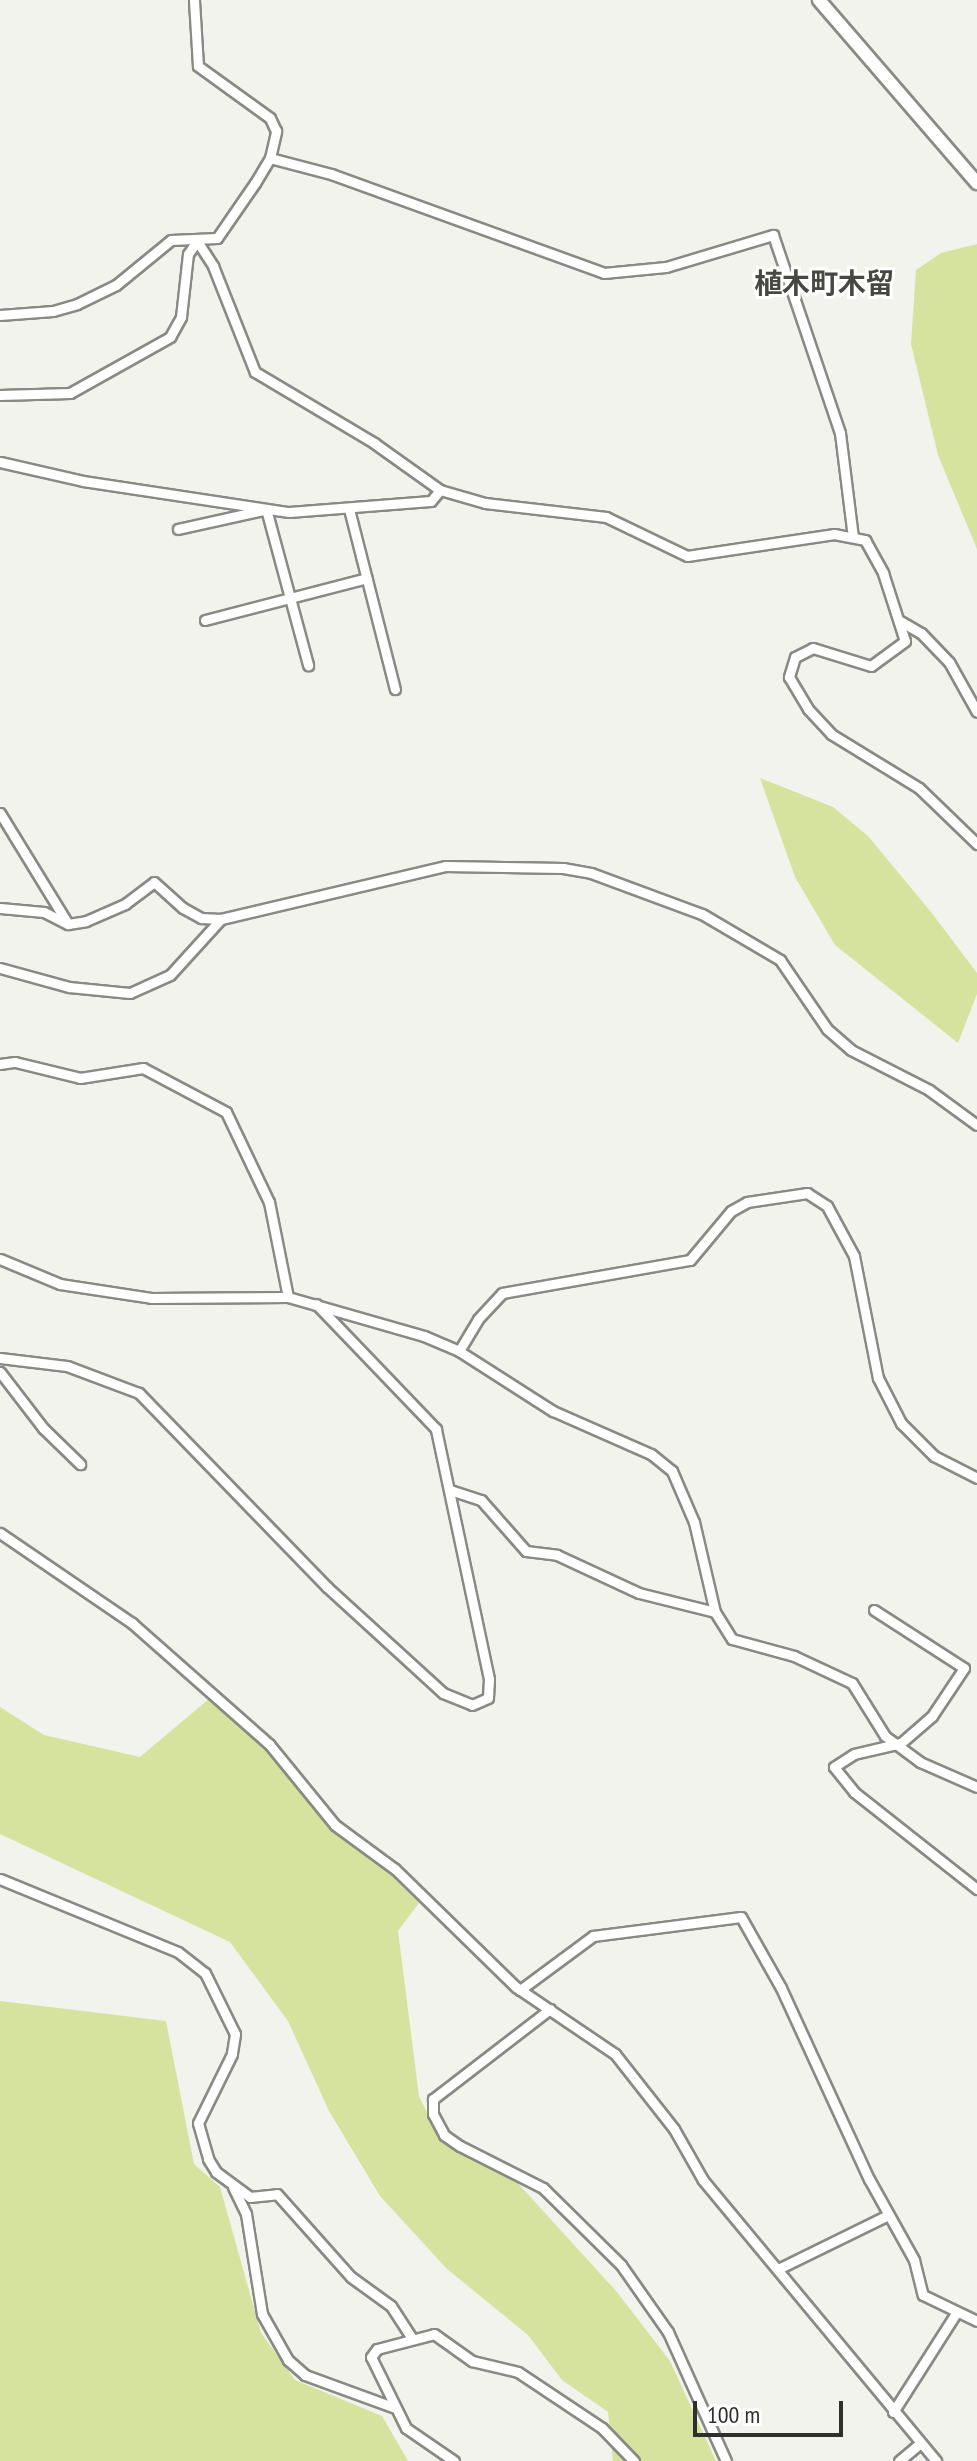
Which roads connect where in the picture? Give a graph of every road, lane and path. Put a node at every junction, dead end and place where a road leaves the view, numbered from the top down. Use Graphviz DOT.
graph roads {
  1 [pos="194,0"];
  2 [pos="819,0"];
  3 [pos="270,158"];
  4 [pos="977,183"];
  5 [pos="197,241"];
  6 [pos="0,315"];
  7 [pos="0,395"];
  8 [pos="0,462"];
  9 [pos="440,490"];
  10 [pos="266,509"];
  11 [pos="349,509"];
  12 [pos="178,529"];
  13 [pos="853,537"];
  14 [pos="367,578"];
  15 [pos="292,596"];
  16 [pos="205,620"];
  17 [pos="900,621"];
  18 [pos="308,665"];
  19 [pos="395,689"];
  20 [pos="977,712"];
  21 [pos="0,813"];
  22 [pos="977,844"];
  23 [pos="0,908"];
  24 [pos="221,919"];
  25 [pos="68,924"];
  26 [pos="0,968"];
  27 [pos="0,1064"];
  28 [pos="977,1125"];
  29 [pos="0,1259"];
  30 [pos="288,1297"];
  31 [pos="316,1304"];
  32 [pos="459,1351"];
  33 [pos="0,1358"];
  34 [pos="0,1372"];
  35 [pos="80,1464"];
  36 [pos="977,1478"];
  37 [pos="450,1490"];
  38 [pos="0,1533"];
  39 [pos="874,1610"];
  40 [pos="715,1612"];
  41 [pos="896,1745"];
  42 [pos="977,1787"];
  43 [pos="0,1879"];
  44 [pos="977,1889"];
  45 [pos="520,1990"];
  46 [pos="550,2009"];
  47 [pos="229,2181"];
  48 [pos="888,2215"];
  49 [pos="778,2269"];
  50 [pos="956,2313"];
  51 [pos="977,2321"];
  52 [pos="411,2337"];
  53 [pos="393,2407"];
  54 [pos="893,2412"];
  55 [pos="918,2445"];
  56 [pos="454,2461"];
  57 [pos="634,2461"];
  58 [pos="726,2461"];
  59 [pos="899,2461"];
  60 [pos="936,2461"];
  1 -- 3 [label="street"];
  2 -- 4 [label="street"];
  3 -- 5 [label="street"];
  3 -- 13 [label="street"];
  5 -- 6 [label="street"];
  5 -- 7 [label="street"];
  5 -- 9 [label="street"];
  8 -- 10 [label="street"];
  9 -- 11 [label="street"];
  9 -- 13 [label="street"];
  10 -- 11 [label="street"];
  10 -- 12 [label="street"];
  10 -- 15 [label="street"];
  11 -- 14 [label="street"];
  13 -- 17 [label="street"];
  14 -- 15 [label="street"];
  14 -- 19 [label="street"];
  15 -- 16 [label="street"];
  15 -- 18 [label="street"];
  17 -- 20 [label="street"];
  17 -- 22 [label="street"];
  21 -- 25 [label="street"];
  23 -- 25 [label="street"];
  24 -- 25 [label="street"];
  24 -- 26 [label="street"];
  24 -- 28 [label="street"];
  27 -- 30 [label="street"];
  29 -- 30 [label="street"];
  30 -- 31 [label="street"];
  31 -- 32 [label="street"];
  31 -- 37 [label="street"];
  32 -- 36 [label="street"];
  32 -- 40 [label="street"];
  33 -- 37 [label="street"];
  34 -- 35 [label="street"];
  37 -- 40 [label="street"];
  38 -- 45 [label="street"];
  39 -- 41 [label="street"];
  40 -- 41 [label="street"];
  41 -- 42 [label="street"];
  41 -- 44 [label="street"];
  43 -- 47 [label="street"];
  45 -- 46 [label="street"];
  45 -- 48 [label="street"];
  46 -- 49 [label="street"];
  46 -- 58 [label="street"];
  47 -- 52 [label="street"];
  47 -- 53 [label="street"];
  48 -- 49 [label="street"];
  48 -- 50 [label="street"];
  49 -- 54 [label="street"];
  50 -- 51 [label="street"];
  50 -- 54 [label="street"];
  52 -- 53 [label="street"];
  52 -- 57 [label="street"];
  53 -- 56 [label="street"];
  54 -- 55 [label="street"];
  55 -- 59 [label="street"];
  55 -- 60 [label="street"];
}
